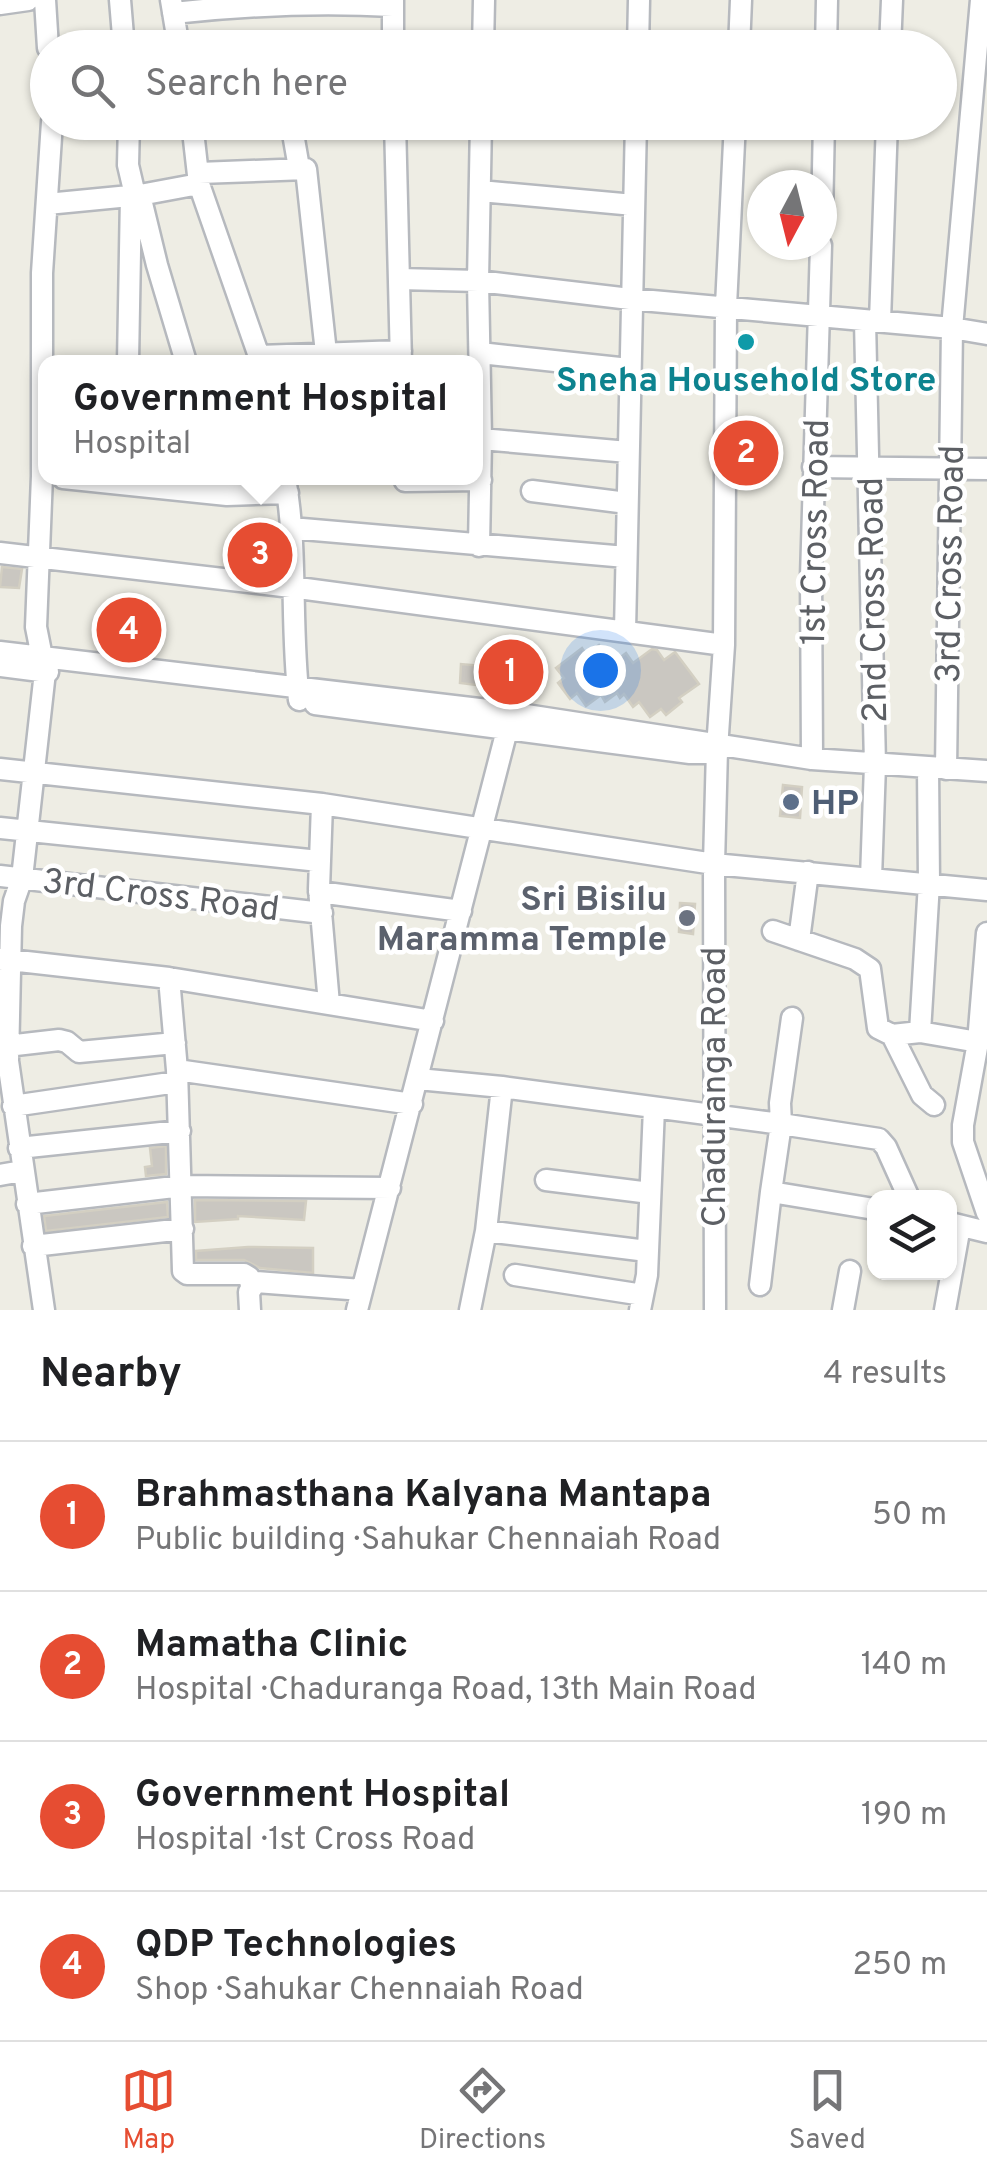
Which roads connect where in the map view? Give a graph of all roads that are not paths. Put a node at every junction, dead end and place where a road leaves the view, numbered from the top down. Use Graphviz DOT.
graph roads {
  1 [pos="28,0"];
  2 [pos="45,0"];
  3 [pos="120,0"];
  4 [pos="484,0"];
  5 [pos="639,0"];
  6 [pos="742,0"];
  7 [pos="828,0"];
  8 [pos="892,0"];
  9 [pos="981,0"];
  10 [pos="328,1"];
  11 [pos="253,2"];
  12 [pos="393,3"];
  13 [pos="0,4"];
  14 [pos="172,6"];
  15 [pos="47,30"];
  16 [pos="122,30"];
  17 [pos="394,30"];
  18 [pos="483,30"];
  19 [pos="638,30"];
  20 [pos="740,30"];
  21 [pos="827,30"];
  22 [pos="891,30"];
  23 [pos="51,140"];
  24 [pos="128,140"];
  25 [pos="194,140"];
  26 [pos="294,140"];
  27 [pos="395,140"];
  28 [pos="481,140"];
  29 [pos="636,140"];
  30 [pos="734,140"];
  31 [pos="824,140"];
  32 [pos="887,140"];
  33 [pos="299,168"];
  34 [pos="823,170"];
  35 [pos="199,179"];
  36 [pos="480,191"];
  37 [pos="135,195"];
  38 [pos="47,204"];
  39 [pos="634,206"];
  40 [pos="821,260"];
  41 [pos="400,279"];
  42 [pos="478,281"];
  43 [pos="630,299"];
  44 [pos="726,306"];
  45 [pos="820,316"];
  46 [pos="873,321"];
  47 [pos="952,328"];
  48 [pos="987,334"];
  49 [pos="480,352"];
  50 [pos="45,355"];
  51 [pos="128,355"];
  52 [pos="184,355"];
  53 [pos="259,355"];
  54 [pos="327,355"];
  55 [pos="401,355"];
  56 [pos="480,355"];
  57 [pos="629,368"];
  58 [pos="483,439"];
  59 [pos="628,452"];
  60 [pos="870,467"];
  61 [pos="813,468"];
  62 [pos="951,469"];
  63 [pos="987,469"];
  64 [pos="49,485"];
  65 [pos="482,485"];
  66 [pos="224,486"];
  67 [pos="286,486"];
  68 [pos="532,491"];
  69 [pos="627,502"];
  70 [pos="291,528"];
  71 [pos="479,546"];
  72 [pos="0,554"];
  73 [pos="626,557"];
  74 [pos="39,558"];
  75 [pos="291,588"];
  76 [pos="625,631"];
  77 [pos="724,646"];
  78 [pos="0,652"];
  79 [pos="43,664"];
  80 [pos="0,666"];
  81 [pos="299,695"];
  82 [pos="508,726"];
  83 [pos="721,749"];
  84 [pos="812,759"];
  85 [pos="874,765"];
  86 [pos="937,768"];
  87 [pos="0,769"];
  88 [pos="987,771"];
  89 [pos="33,772"];
  90 [pos="322,804"];
  91 [pos="0,828"];
  92 [pos="482,829"];
  93 [pos="26,831"];
  94 [pos="319,861"];
  95 [pos="714,864"];
  96 [pos="808,872"];
  97 [pos="0,876"];
  98 [pos="22,878"];
  99 [pos="871,878"];
  100 [pos="929,884"];
  101 [pos="987,890"];
  102 [pos="321,902"];
  103 [pos="462,911"];
  104 [pos="773,931"];
  105 [pos="987,933"];
  106 [pos="799,940"];
  107 [pos="6,960"];
  108 [pos="169,978"];
  109 [pos="330,1004"];
  110 [pos="4,1012"];
  111 [pos="792,1018"];
  112 [pos="433,1021"];
  113 [pos="920,1032"];
  114 [pos="892,1035"];
  115 [pos="978,1042"];
  116 [pos="175,1043"];
  117 [pos="5,1056"];
  118 [pos="177,1076"];
  119 [pos="418,1078"];
  120 [pos="502,1086"];
  121 [pos="412,1104"];
  122 [pos="934,1105"];
  123 [pos="654,1108"];
  124 [pos="9,1114"];
  125 [pos="713,1116"];
  126 [pos="781,1124"];
  127 [pos="180,1131"];
  128 [pos="19,1148"];
  129 [pos="22,1171"];
  130 [pos="0,1174"];
  131 [pos="546,1180"];
  132 [pos="183,1186"];
  133 [pos="390,1188"];
  134 [pos="905,1190"];
  135 [pos="771,1192"];
  136 [pos="650,1193"];
  137 [pos="27,1204"];
  138 [pos="867,1207"];
  139 [pos="987,1212"];
  140 [pos="957,1224"];
  141 [pos="183,1229"];
  142 [pos="486,1231"];
  143 [pos="987,1232"];
  144 [pos="34,1246"];
  145 [pos="647,1251"];
  146 [pos="850,1271"];
  147 [pos="515,1275"];
  148 [pos="948,1280"];
  149 [pos="760,1284"];
  150 [pos="252,1286"];
  151 [pos="360,1300"];
  152 [pos="641,1303"];
  153 [pos="44,1310"];
  154 [pos="250,1310"];
  155 [pos="470,1310"];
  156 [pos="714,1310"];
  157 [pos="843,1310"];
  158 [pos="945,1310"];
  1 -- 13 [label="street"];
  2 -- 15 [label="street"];
  3 -- 16 [label="street"];
  4 -- 18 [label="street"];
  5 -- 19 [label="street"];
  6 -- 20 [label="street"];
  7 -- 21 [label="street"];
  8 -- 22 [label="street"];
  9 -- 47 [label="street, 3rd Cross Road"];
  10 -- 11 [label="street"];
  10 -- 12 [label="street"];
  11 -- 14 [label="street"];
  12 -- 17 [label="street"];
  23 -- 38 [label="street"];
  24 -- 37 [label="street"];
  25 -- 35 [label="street"];
  26 -- 33 [label="street"];
  27 -- 41 [label="street"];
  28 -- 36 [label="street"];
  29 -- 39 [label="street"];
  30 -- 44 [label="street, Chaduranga Road"];
  31 -- 34 [label="street"];
  32 -- 46 [label="street, 2nd Cross Road"];
  33 -- 35 [label="street"];
  33 -- 54 [label="street"];
  35 -- 37 [label="street"];
  35 -- 53 [label="street"];
  36 -- 39 [label="street"];
  36 -- 42 [label="street"];
  37 -- 38 [label="street"];
  37 -- 51 [label="street"];
  37 -- 52 [label="street"];
  38 -- 50 [label="street"];
  39 -- 43 [label="street"];
  40 -- 45 [label="street, 1st Cross Road"];
  41 -- 42 [label="street"];
  41 -- 55 [label="street"];
  42 -- 43 [label="street"];
  42 -- 49 [label="street"];
  43 -- 44 [label="street"];
  43 -- 57 [label="street"];
  44 -- 45 [label="street"];
  44 -- 77 [label="street, Chaduranga Road"];
  45 -- 46 [label="street"];
  45 -- 61 [label="street, 1st Cross Road"];
  46 -- 47 [label="street"];
  46 -- 60 [label="street, 2nd Cross Road"];
  47 -- 48 [label="street"];
  47 -- 62 [label="street, 3rd Cross Road"];
  49 -- 56 [label="street"];
  49 -- 57 [label="street"];
  57 -- 59 [label="street"];
  58 -- 59 [label="street"];
  59 -- 69 [label="street"];
  60 -- 61 [label="street"];
  60 -- 62 [label="street"];
  60 -- 85 [label="street, 2nd Cross Road"];
  61 -- 84 [label="street, 1st Cross Road"];
  62 -- 63 [label="street"];
  62 -- 86 [label="street, 3rd Cross Road"];
  64 -- 74 [label="street"];
  65 -- 71 [label="street"];
  66 -- 67 [label="street"];
  67 -- 70 [label="street"];
  68 -- 69 [label="street"];
  69 -- 73 [label="street"];
  70 -- 71 [label="street"];
  70 -- 75 [label="street"];
  71 -- 73 [label="street"];
  72 -- 74 [label="street"];
  73 -- 76 [label="street"];
  74 -- 75 [label="street"];
  74 -- 79 [label="street"];
  75 -- 76 [label="street"];
  75 -- 81 [label="street"];
  76 -- 77 [label="street"];
  77 -- 83 [label="street, Chaduranga Road"];
  78 -- 79 [label="street"];
  79 -- 80 [label="street"];
  79 -- 81 [label="street"];
  79 -- 89 [label="street"];
  81 -- 82 [label="street"];
  81 -- 83 [label="street"];
  82 -- 83 [label="street"];
  82 -- 92 [label="street"];
  83 -- 84 [label="street"];
  83 -- 95 [label="street, Chaduranga Road"];
  84 -- 85 [label="street"];
  85 -- 86 [label="street"];
  85 -- 99 [label="street, 2nd Cross Road"];
  86 -- 88 [label="street"];
  86 -- 100 [label="street, 3rd Cross Road"];
  87 -- 89 [label="street"];
  89 -- 90 [label="street"];
  89 -- 93 [label="street"];
  90 -- 92 [label="street"];
  90 -- 94 [label="street"];
  91 -- 93 [label="street"];
  92 -- 95 [label="street"];
  92 -- 103 [label="street"];
  93 -- 94 [label="street"];
  93 -- 98 [label="street"];
  94 -- 102 [label="street"];
  95 -- 96 [label="street"];
  95 -- 125 [label="street, Chaduranga Road"];
  96 -- 99 [label="street"];
  96 -- 106 [label="street"];
  97 -- 98 [label="street, 3rd Cross Road"];
  98 -- 102 [label="street, 3rd Cross Road"];
  98 -- 107 [label="street"];
  99 -- 100 [label="street"];
  100 -- 101 [label="street"];
  100 -- 113 [label="street, 3rd Cross Road"];
  102 -- 103 [label="street, 3rd Cross Road"];
  102 -- 109 [label="street"];
  103 -- 112 [label="street"];
  104 -- 106 [label="street"];
  105 -- 115 [label="street"];
  106 -- 114 [label="street"];
  107 -- 108 [label="street"];
  107 -- 110 [label="street"];
  108 -- 109 [label="street"];
  108 -- 116 [label="street"];
  109 -- 112 [label="street"];
  110 -- 117 [label="street"];
  111 -- 126 [label="street"];
  112 -- 119 [label="street"];
  113 -- 114 [label="street"];
  113 -- 115 [label="street"];
  114 -- 122 [label="street"];
  115 -- 139 [label="street"];
  116 -- 117 [label="street"];
  116 -- 118 [label="street"];
  117 -- 124 [label="street"];
  118 -- 121 [label="street"];
  118 -- 124 [label="street"];
  118 -- 127 [label="street"];
  119 -- 120 [label="street"];
  119 -- 121 [label="street"];
  120 -- 123 [label="street"];
  120 -- 142 [label="street"];
  121 -- 133 [label="street"];
  123 -- 125 [label="street"];
  123 -- 136 [label="street"];
  124 -- 128 [label="street"];
  125 -- 126 [label="street"];
  125 -- 156 [label="street, Chaduranga Road"];
  126 -- 134 [label="street"];
  126 -- 135 [label="street"];
  127 -- 128 [label="street"];
  127 -- 132 [label="street"];
  128 -- 129 [label="street"];
  129 -- 130 [label="street"];
  129 -- 137 [label="street"];
  131 -- 136 [label="street"];
  132 -- 133 [label="street"];
  132 -- 137 [label="street"];
  132 -- 141 [label="street"];
  133 -- 151 [label="street"];
  135 -- 138 [label="street"];
  135 -- 149 [label="street"];
  136 -- 145 [label="street"];
  137 -- 144 [label="street"];
  140 -- 143 [label="street"];
  141 -- 144 [label="street"];
  141 -- 150 [label="street"];
  142 -- 145 [label="street"];
  142 -- 155 [label="street"];
  144 -- 153 [label="street"];
  145 -- 152 [label="street"];
  146 -- 157 [label="street"];
  147 -- 152 [label="street"];
  148 -- 158 [label="street"];
  150 -- 151 [label="street"];
  150 -- 154 [label="street"];
}
